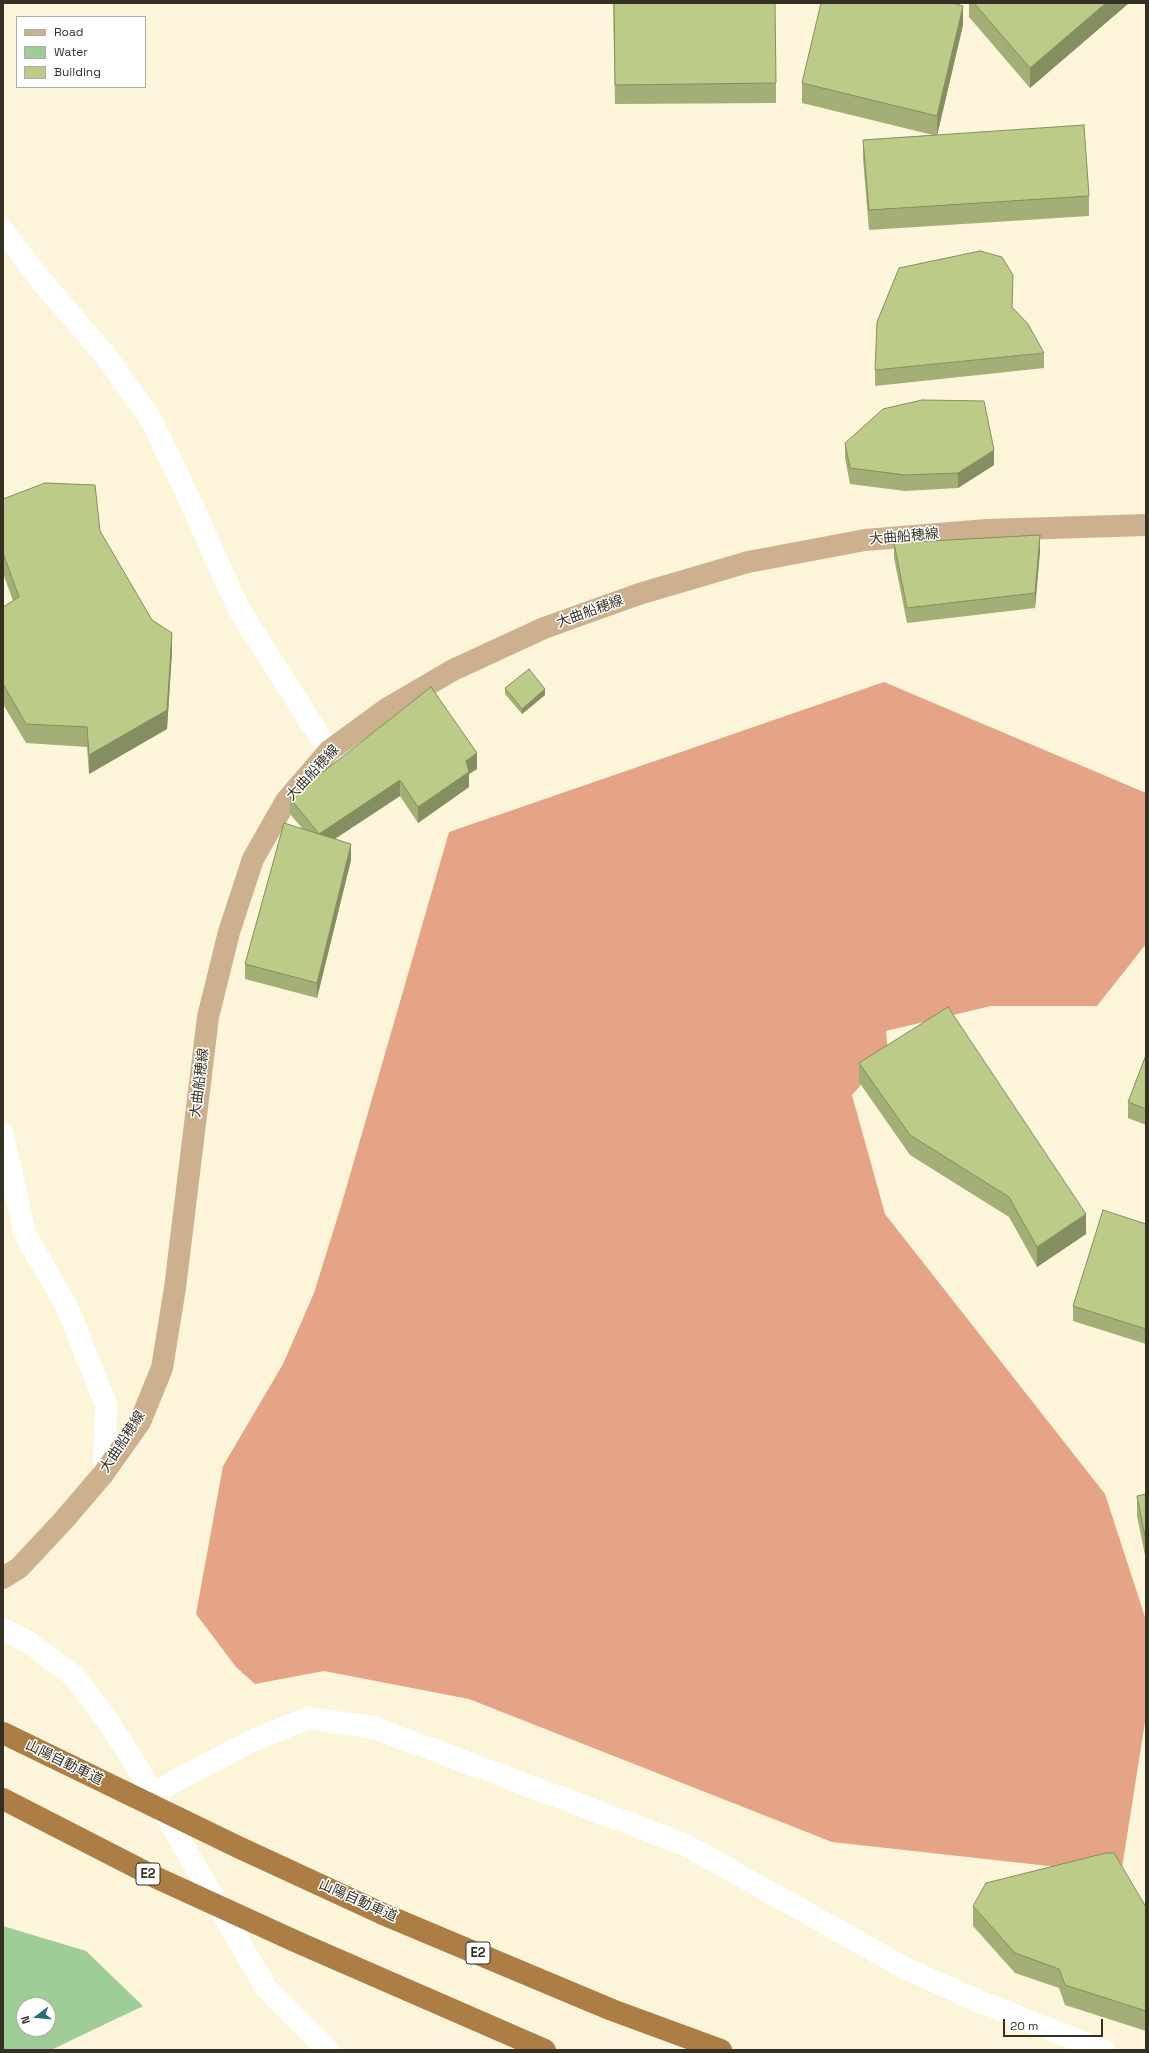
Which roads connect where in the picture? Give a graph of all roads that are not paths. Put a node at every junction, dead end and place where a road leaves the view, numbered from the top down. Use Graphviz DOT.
graph roads {
  1 [pos="3,230"];
  2 [pos="1146,525"];
  3 [pos="330,751"];
  4 [pos="3,1135"];
  5 [pos="104,1473"];
  6 [pos="3,1578"];
  7 [pos="3,1629"];
  8 [pos="3,1734"];
  9 [pos="153,1793"];
  10 [pos="3,1799"];
  11 [pos="328,2050"];
  12 [pos="545,2050"];
  13 [pos="721,2050"];
  14 [pos="1103,2050"];
  1 -- 3 [label="street"];
  2 -- 3 [label="main road, 大曲船穂線"];
  3 -- 5 [label="main road, 大曲船穂線"];
  4 -- 5 [label="street"];
  5 -- 6 [label="main road, 大曲船穂線"];
  7 -- 9 [label="street"];
  8 -- 13 [label="highway, 山陽自動車道 / E2"];
  9 -- 11 [label="street"];
  9 -- 14 [label="street"];
  10 -- 12 [label="highway, E2"];
}
